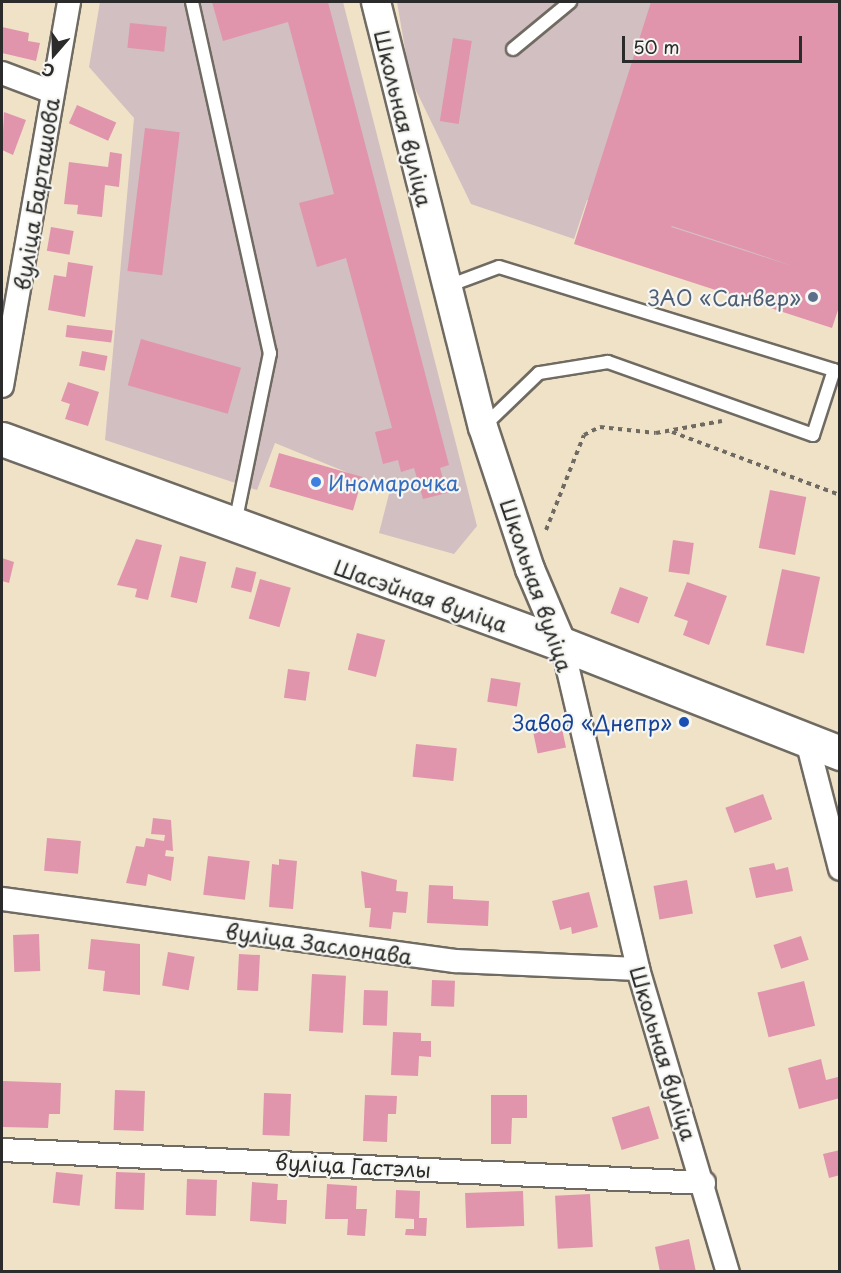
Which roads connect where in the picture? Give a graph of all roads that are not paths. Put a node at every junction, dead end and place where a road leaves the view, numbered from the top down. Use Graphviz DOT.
graph roads {
  1 [pos="69,2"];
  2 [pos="192,2"];
  3 [pos="376,2"];
  4 [pos="570,2"];
  5 [pos="513,49"];
  6 [pos="2,72"];
  7 [pos="52,92"];
  8 [pos="447,286"];
  9 [pos="2,386"];
  10 [pos="483,427"];
  11 [pos="2,439"];
  12 [pos="233,528"];
  13 [pos="562,644"];
  14 [pos="807,741"];
  15 [pos="840,753"];
  16 [pos="840,870"];
  17 [pos="2,899"];
  18 [pos="638,969"];
  19 [pos="2,1150"];
  20 [pos="705,1183"];
  21 [pos="728,1272"];
  1 -- 7 [label="street, вуліца Барташова"];
  2 -- 12 [label="lane"];
  3 -- 8 [label="street, Школьная вуліца"];
  4 -- 5 [label="lane"];
  6 -- 7 [label="street"];
  7 -- 9 [label="street, вуліца Барташова"];
  8 -- 10 [label="street, Школьная вуліца"];
  8 -- 10 [label="lane"];
  10 -- 13 [label="street, Школьная вуліца"];
  11 -- 12 [label="main road, Шасэйная вуліца"];
  12 -- 13 [label="main road, Шасэйная вуліца"];
  13 -- 14 [label="main road, Шасэйная вуліца"];
  13 -- 18 [label="street, Школьная вуліца"];
  14 -- 15 [label="main road, Шасэйная вуліца"];
  14 -- 16 [label="street"];
  17 -- 18 [label="street, вуліца Заслонава"];
  18 -- 20 [label="street, Школьная вуліца"];
  19 -- 20 [label="street, вуліца Гастэлы"];
  20 -- 21 [label="street, Школьная вуліца"];
}
